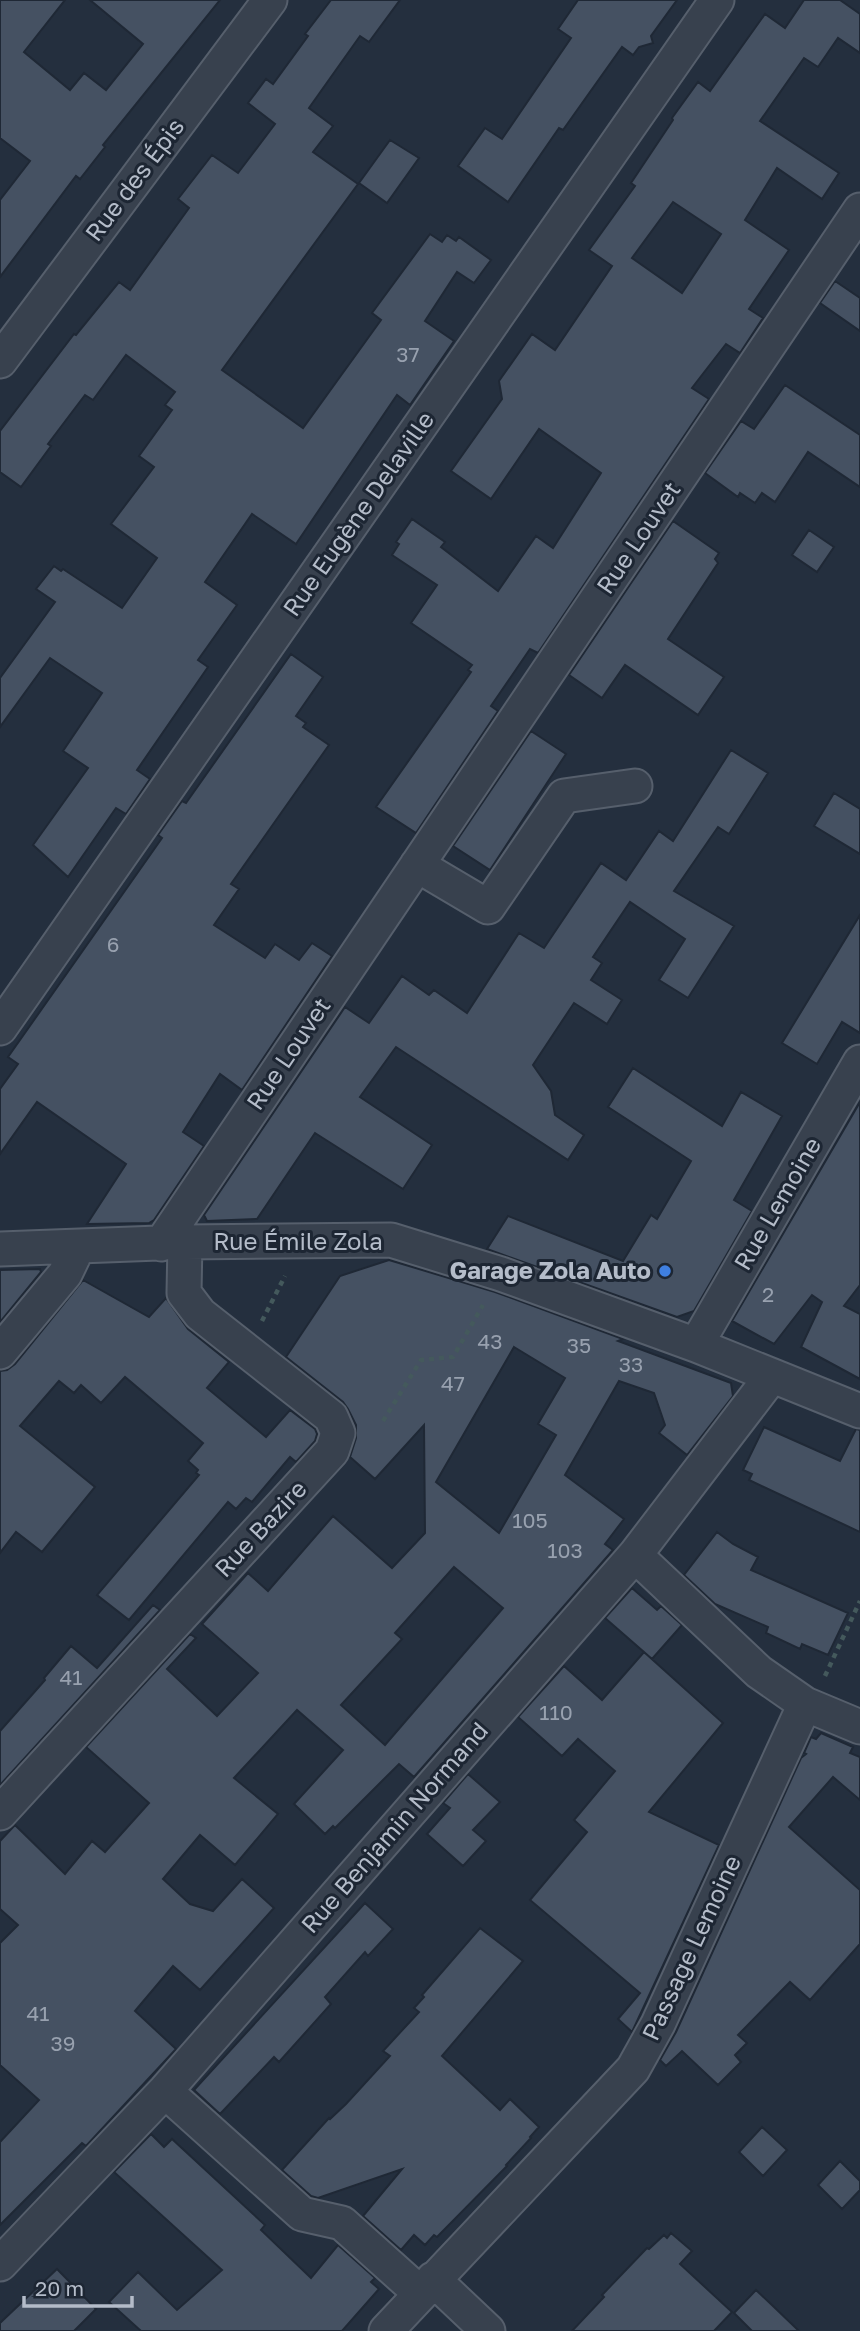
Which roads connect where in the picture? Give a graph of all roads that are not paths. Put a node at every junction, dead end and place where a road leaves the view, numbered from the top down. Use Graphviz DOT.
graph roads {
  1 [pos="270,0"];
  2 [pos="718,0"];
  3 [pos="860,210"];
  4 [pos="0,360"];
  5 [pos="635,786"];
  6 [pos="417,865"];
  7 [pos="0,1028"];
  8 [pos="860,1062"];
  9 [pos="173,1243"];
  10 [pos="78,1247"];
  11 [pos="0,1249"];
  12 [pos="696,1345"];
  13 [pos="0,1352"];
  14 [pos="771,1377"];
  15 [pos="860,1411"];
  16 [pos="635,1555"];
  17 [pos="808,1706"];
  18 [pos="860,1727"];
  19 [pos="0,1813"];
  20 [pos="165,2091"];
  21 [pos="0,2264"];
  22 [pos="427,2286"];
  23 [pos="386,2331"];
  24 [pos="488,2331"];
  1 -- 4 [label="street, Rue des Épis"];
  2 -- 7 [label="street, Rue Eugène Delaville"];
  3 -- 6 [label="street, Rue Louvet"];
  5 -- 6 [label="street"];
  6 -- 9 [label="street, Rue Louvet"];
  8 -- 12 [label="street, Rue Lemoine"];
  9 -- 10 [label="street, Rue Émile Zola"];
  9 -- 12 [label="street, Rue Émile Zola"];
  9 -- 19 [label="street, Rue Bazire"];
  10 -- 11 [label="street, Rue Émile Zola"];
  10 -- 13 [label="street"];
  12 -- 14 [label="street, Rue Émile Zola"];
  14 -- 15 [label="street, Rue Émile Zola"];
  14 -- 16 [label="street, Rue Benjamin Normand"];
  16 -- 17 [label="street"];
  16 -- 20 [label="street, Rue Benjamin Normand"];
  17 -- 18 [label="street"];
  17 -- 22 [label="street, Passage Lemoine"];
  20 -- 21 [label="street, Rue Benjamin Normand"];
  20 -- 22 [label="street"];
  22 -- 23 [label="street, Passage Lemoine"];
  22 -- 24 [label="street"];
}
